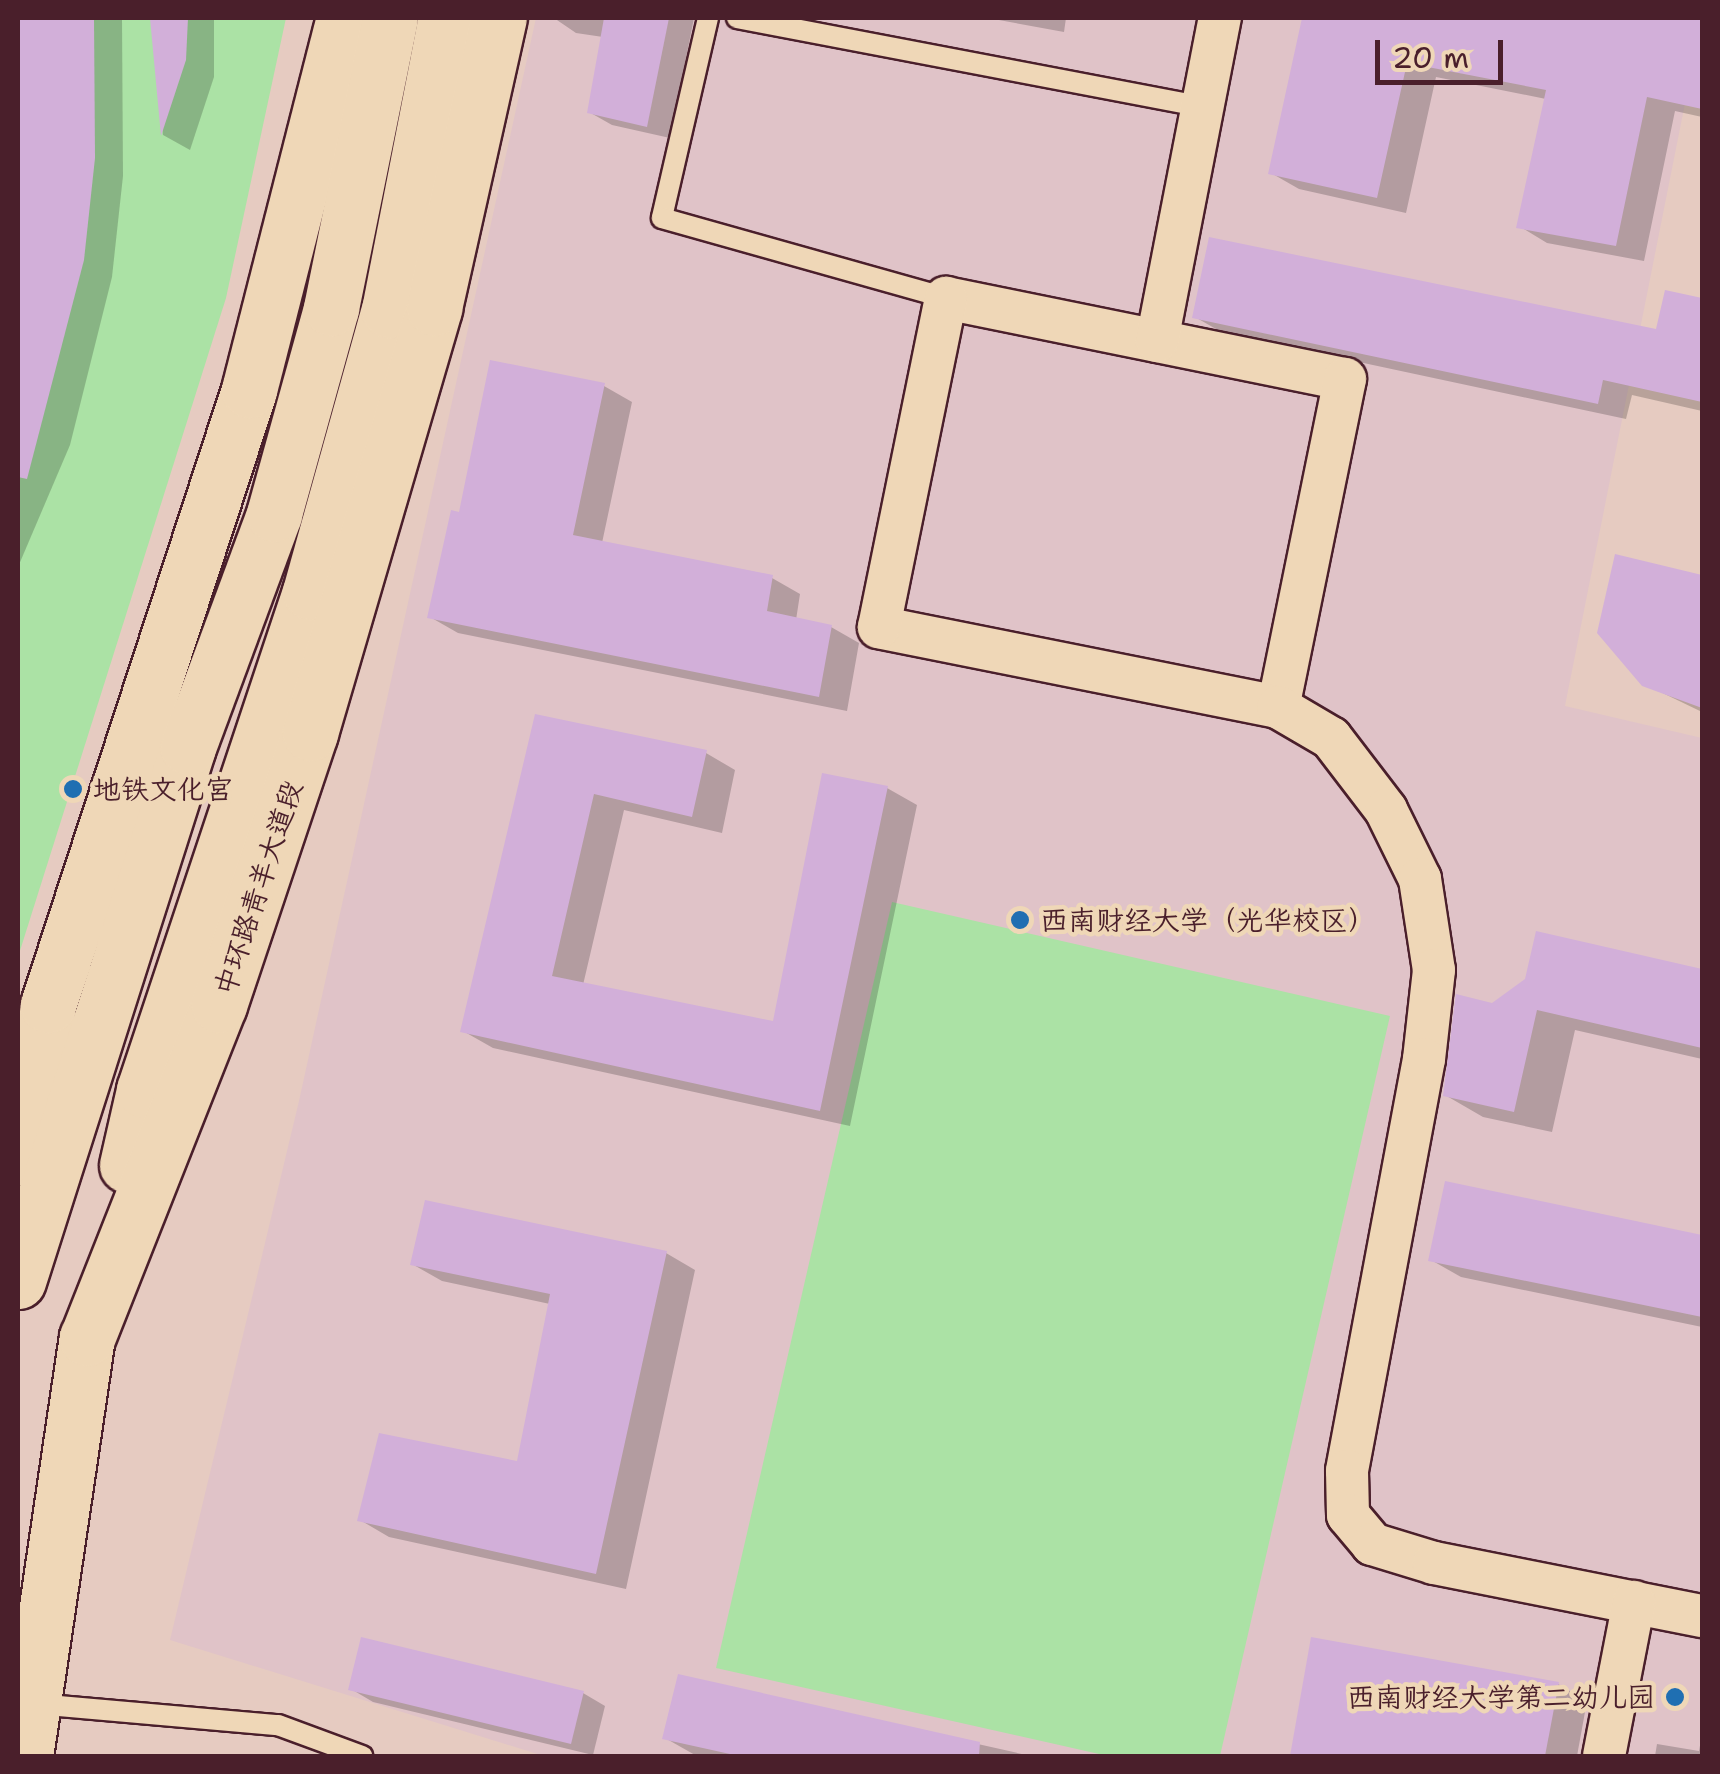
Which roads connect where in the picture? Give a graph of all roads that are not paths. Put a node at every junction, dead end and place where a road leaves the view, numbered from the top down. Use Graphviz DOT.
graph roads {
  1 [pos="344,18"];
  2 [pos="390,18"];
  3 [pos="446,18"];
  4 [pos="499,18"];
  5 [pos="708,18"];
  6 [pos="737,18"];
  7 [pos="1220,18"];
  8 [pos="1203,107"];
  9 [pos="946,298"];
  10 [pos="1157,341"];
  11 [pos="1278,707"];
  12 [pos="18,1248"];
  13 [pos="18,1281"];
  14 [pos="87,1338"];
  15 [pos="1634,1602"];
  16 [pos="1702,1616"];
  17 [pos="26,1703"];
  18 [pos="25,1756"];
  19 [pos="362,1756"];
  20 [pos="1604,1756"];
  1 -- 12 [label="main road"];
  2 -- 13 [label="main road"];
  3 -- 14 [label="main road"];
  4 -- 14 [label="main road, 中环路青羊大道段"];
  5 -- 9 [label="lane"];
  6 -- 8 [label="lane"];
  7 -- 8 [label="street"];
  8 -- 10 [label="street"];
  9 -- 10 [label="street"];
  9 -- 11 [label="street"];
  10 -- 11 [label="street"];
  11 -- 15 [label="street"];
  14 -- 17 [label="main road, 中环路青羊大道段"];
  15 -- 16 [label="street"];
  15 -- 20 [label="street"];
  17 -- 18 [label="main road, 中环路青羊大道段"];
  17 -- 19 [label="lane"];
}
